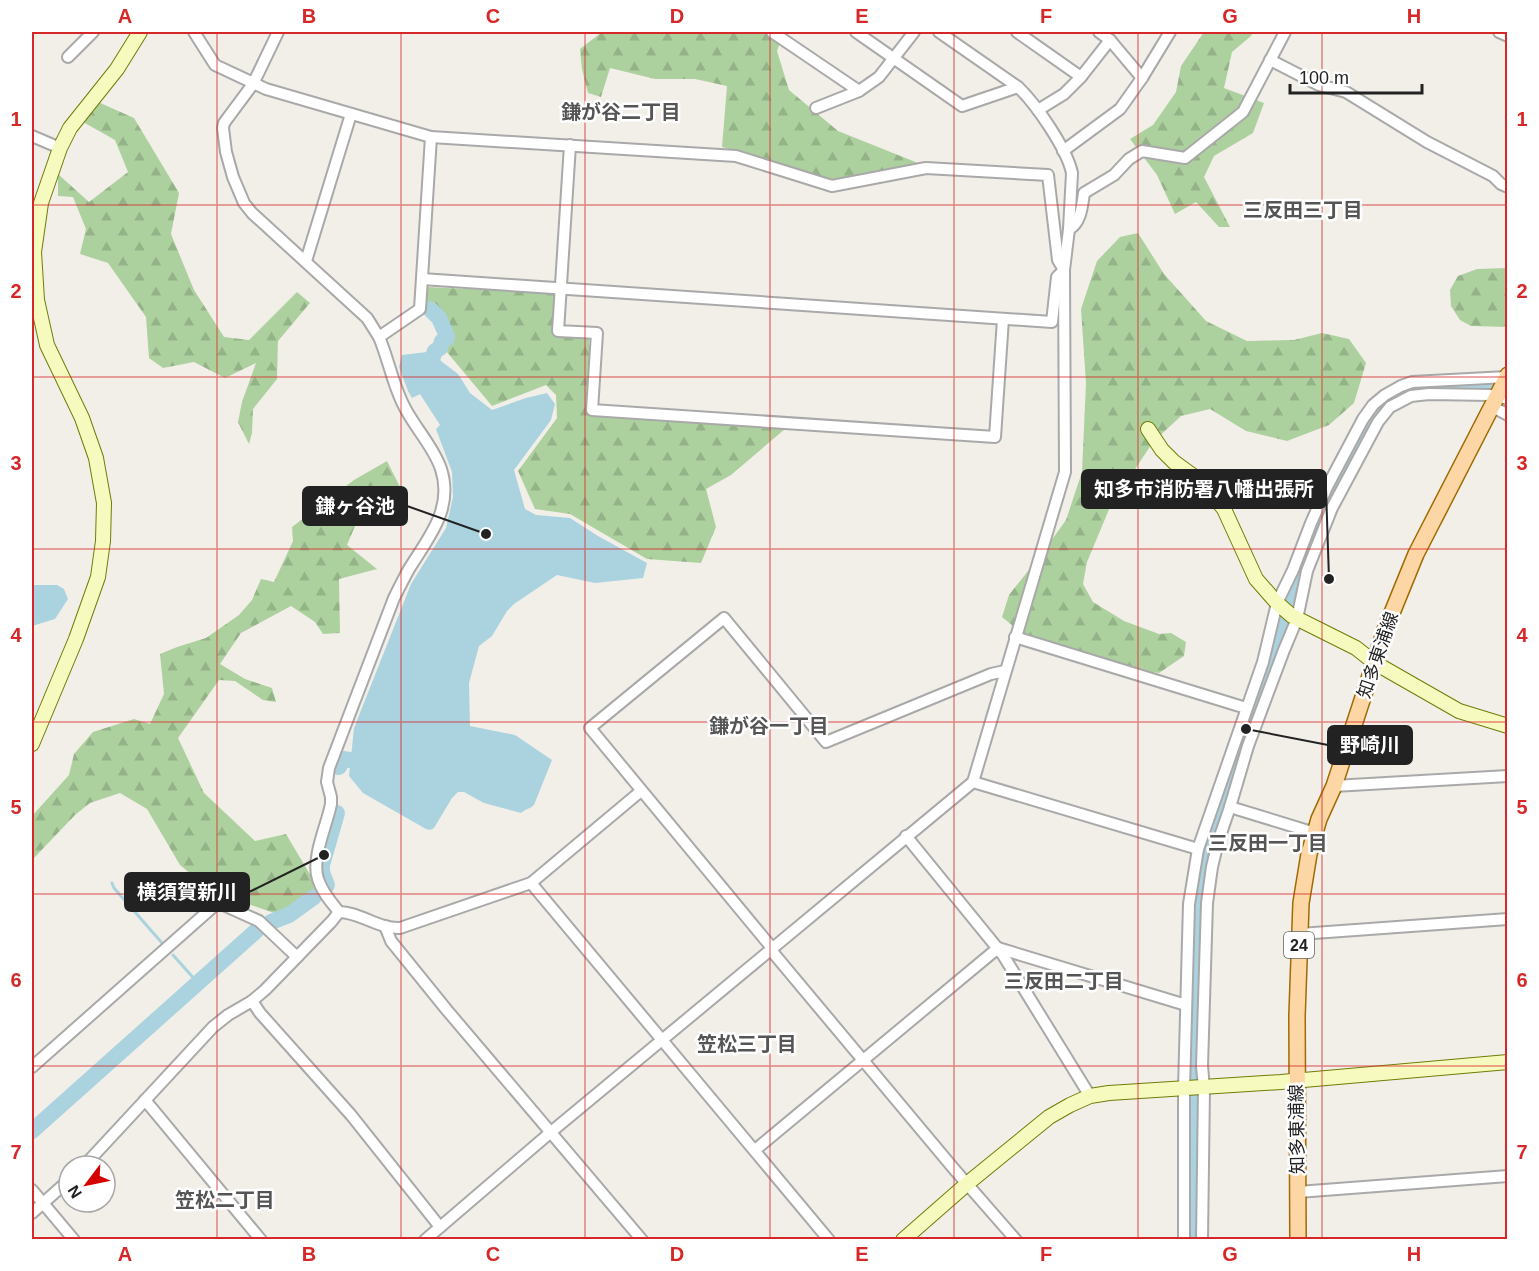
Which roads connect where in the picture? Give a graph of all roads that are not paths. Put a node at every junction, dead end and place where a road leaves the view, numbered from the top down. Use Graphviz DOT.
graph roads {
  1 [pos="93,32"];
  2 [pos="140,32"];
  3 [pos="194,32"];
  4 [pos="278,32"];
  5 [pos="772,32"];
  6 [pos="856,32"];
  7 [pos="914,32"];
  8 [pos="939,32"];
  9 [pos="1017,32"];
  10 [pos="1099,32"];
  11 [pos="1169,32"];
  12 [pos="1285,32"];
  13 [pos="1499,32"];
  14 [pos="1508,36"];
  15 [pos="1110,40"];
  16 [pos="68,57"];
  17 [pos="894,59"];
  18 [pos="1270,60"];
  19 [pos="1081,77"];
  20 [pos="1142,78"];
  21 [pos="254,84"];
  22 [pos="1018,87"];
  23 [pos="859,91"];
  24 [pos="816,108"];
  25 [pos="1038,110"];
  26 [pos="351,114"];
  27 [pos="32,136"];
  28 [pos="431,137"];
  29 [pos="570,145"];
  30 [pos="60,148"];
  31 [pos="1064,151"];
  32 [pos="1508,187"];
  33 [pos="1069,229"];
  34 [pos="33,252"];
  35 [pos="306,261"];
  36 [pos="1064,270"];
  37 [pos="422,279"];
  38 [pos="560,289"];
  39 [pos="1003,319"];
  40 [pos="379,337"];
  41 [pos="1503,389"];
  42 [pos="1508,415"];
  43 [pos="1148,429"];
  44 [pos="1287,612"];
  45 [pos="1015,637"];
  46 [pos="1375,663"];
  47 [pos="1005,671"];
  48 [pos="1246,708"];
  49 [pos="1508,726"];
  50 [pos="32,744"];
  51 [pos="1508,776"];
  52 [pos="973,782"];
  53 [pos="1334,786"];
  54 [pos="641,790"];
  55 [pos="1230,807"];
  56 [pos="1315,832"];
  57 [pos="906,836"];
  58 [pos="1198,849"];
  59 [pos="531,883"];
  60 [pos="339,912"];
  61 [pos="1508,919"];
  62 [pos="385,926"];
  63 [pos="1300,934"];
  64 [pos="771,948"];
  65 [pos="998,948"];
  66 [pos="297,957"];
  67 [pos="252,1001"];
  68 [pos="1186,1005"];
  69 [pos="663,1040"];
  70 [pos="863,1060"];
  71 [pos="1508,1062"];
  72 [pos="32,1067"];
  73 [pos="1297,1080"];
  74 [pos="1194,1088"];
  75 [pos="1090,1096"];
  76 [pos="145,1100"];
  77 [pos="551,1132"];
  78 [pos="755,1150"];
  79 [pos="95,1154"];
  80 [pos="1508,1176"];
  81 [pos="968,1183"];
  82 [pos="32,1190"];
  83 [pos="57,1191"];
  84 [pos="1298,1192"];
  85 [pos="44,1203"];
  86 [pos="32,1213"];
  87 [pos="440,1227"];
  88 [pos="74,1239"];
  89 [pos="261,1239"];
  90 [pos="425,1239"];
  91 [pos="642,1239"];
  92 [pos="829,1239"];
  93 [pos="903,1239"];
  94 [pos="1016,1239"];
  95 [pos="1184,1239"];
  96 [pos="1202,1239"];
  97 [pos="1298,1239"];
  1 -- 16 [label="street"];
  2 -- 30 [label="street"];
  3 -- 21 [label="street"];
  4 -- 21 [label="street"];
  5 -- 23 [label="street"];
  6 -- 17 [label="street"];
  7 -- 17 [label="street"];
  8 -- 22 [label="street"];
  9 -- 19 [label="street"];
  10 -- 15 [label="street"];
  11 -- 20 [label="street"];
  12 -- 18 [label="street"];
  13 -- 14 [label="street"];
  15 -- 19 [label="street"];
  15 -- 20 [label="street"];
  17 -- 22 [label="street"];
  17 -- 23 [label="street"];
  18 -- 32 [label="street"];
  18 -- 33 [label="street"];
  19 -- 25 [label="street"];
  20 -- 31 [label="street"];
  21 -- 26 [label="street"];
  21 -- 35 [label="street"];
  22 -- 25 [label="street"];
  23 -- 24 [label="street"];
  25 -- 31 [label="street"];
  26 -- 28 [label="street"];
  26 -- 35 [label="street"];
  27 -- 30 [label="street"];
  28 -- 29 [label="street"];
  28 -- 37 [label="street"];
  29 -- 36 [label="street"];
  29 -- 38 [label="street"];
  30 -- 34 [label="street"];
  31 -- 33 [label="street"];
  33 -- 36 [label="street"];
  34 -- 50 [label="street"];
  35 -- 40 [label="street"];
  36 -- 39 [label="street"];
  36 -- 45 [label="street"];
  37 -- 38 [label="street"];
  37 -- 40 [label="street"];
  38 -- 39 [label="street"];
  38 -- 39 [label="street"];
  40 -- 60 [label="street"];
  41 -- 42 [label="street"];
  41 -- 44 [label="street"];
  41 -- 44 [label="street"];
  41 -- 46 [label="main road, 知多東浦線 / 24"];
  43 -- 44 [label="street"];
  44 -- 46 [label="street"];
  44 -- 48 [label="street"];
  44 -- 55 [label="street"];
  45 -- 47 [label="street"];
  45 -- 48 [label="street"];
  46 -- 49 [label="street"];
  46 -- 53 [label="main road, 知多東浦線 / 24"];
  47 -- 52 [label="street"];
  47 -- 54 [label="street"];
  48 -- 58 [label="street"];
  51 -- 53 [label="street"];
  52 -- 57 [label="street"];
  52 -- 58 [label="street"];
  53 -- 56 [label="main road, 知多東浦線 / 24"];
  54 -- 59 [label="street"];
  54 -- 64 [label="street"];
  55 -- 56 [label="street"];
  55 -- 74 [label="street"];
  56 -- 63 [label="main road, 知多東浦線 / 24"];
  57 -- 64 [label="street"];
  57 -- 65 [label="street"];
  58 -- 68 [label="street"];
  59 -- 62 [label="street"];
  59 -- 69 [label="street"];
  60 -- 62 [label="street"];
  60 -- 66 [label="street"];
  61 -- 63 [label="street"];
  62 -- 77 [label="street"];
  63 -- 73 [label="main road, 知多東浦線 / 24"];
  64 -- 69 [label="street"];
  64 -- 70 [label="street"];
  65 -- 68 [label="street"];
  65 -- 70 [label="street"];
  65 -- 75 [label="street"];
  66 -- 67 [label="street"];
  66 -- 72 [label="street"];
  67 -- 76 [label="street"];
  67 -- 87 [label="street"];
  68 -- 74 [label="street"];
  69 -- 77 [label="street"];
  69 -- 78 [label="street"];
  70 -- 78 [label="street"];
  70 -- 81 [label="street"];
  71 -- 73 [label="street"];
  73 -- 74 [label="street"];
  73 -- 84 [label="main road, 知多東浦線 / 24"];
  74 -- 75 [label="street"];
  74 -- 95 [label="street"];
  74 -- 96 [label="street"];
  75 -- 81 [label="street"];
  76 -- 79 [label="street"];
  76 -- 89 [label="street"];
  77 -- 87 [label="street"];
  77 -- 91 [label="street"];
  78 -- 92 [label="street"];
  80 -- 84 [label="street"];
  81 -- 93 [label="street"];
  81 -- 94 [label="street"];
  82 -- 85 [label="street"];
  83 -- 85 [label="street"];
  84 -- 97 [label="main road, 知多東浦線 / 24"];
  85 -- 86 [label="street"];
  85 -- 88 [label="street"];
  87 -- 90 [label="street"];
}
